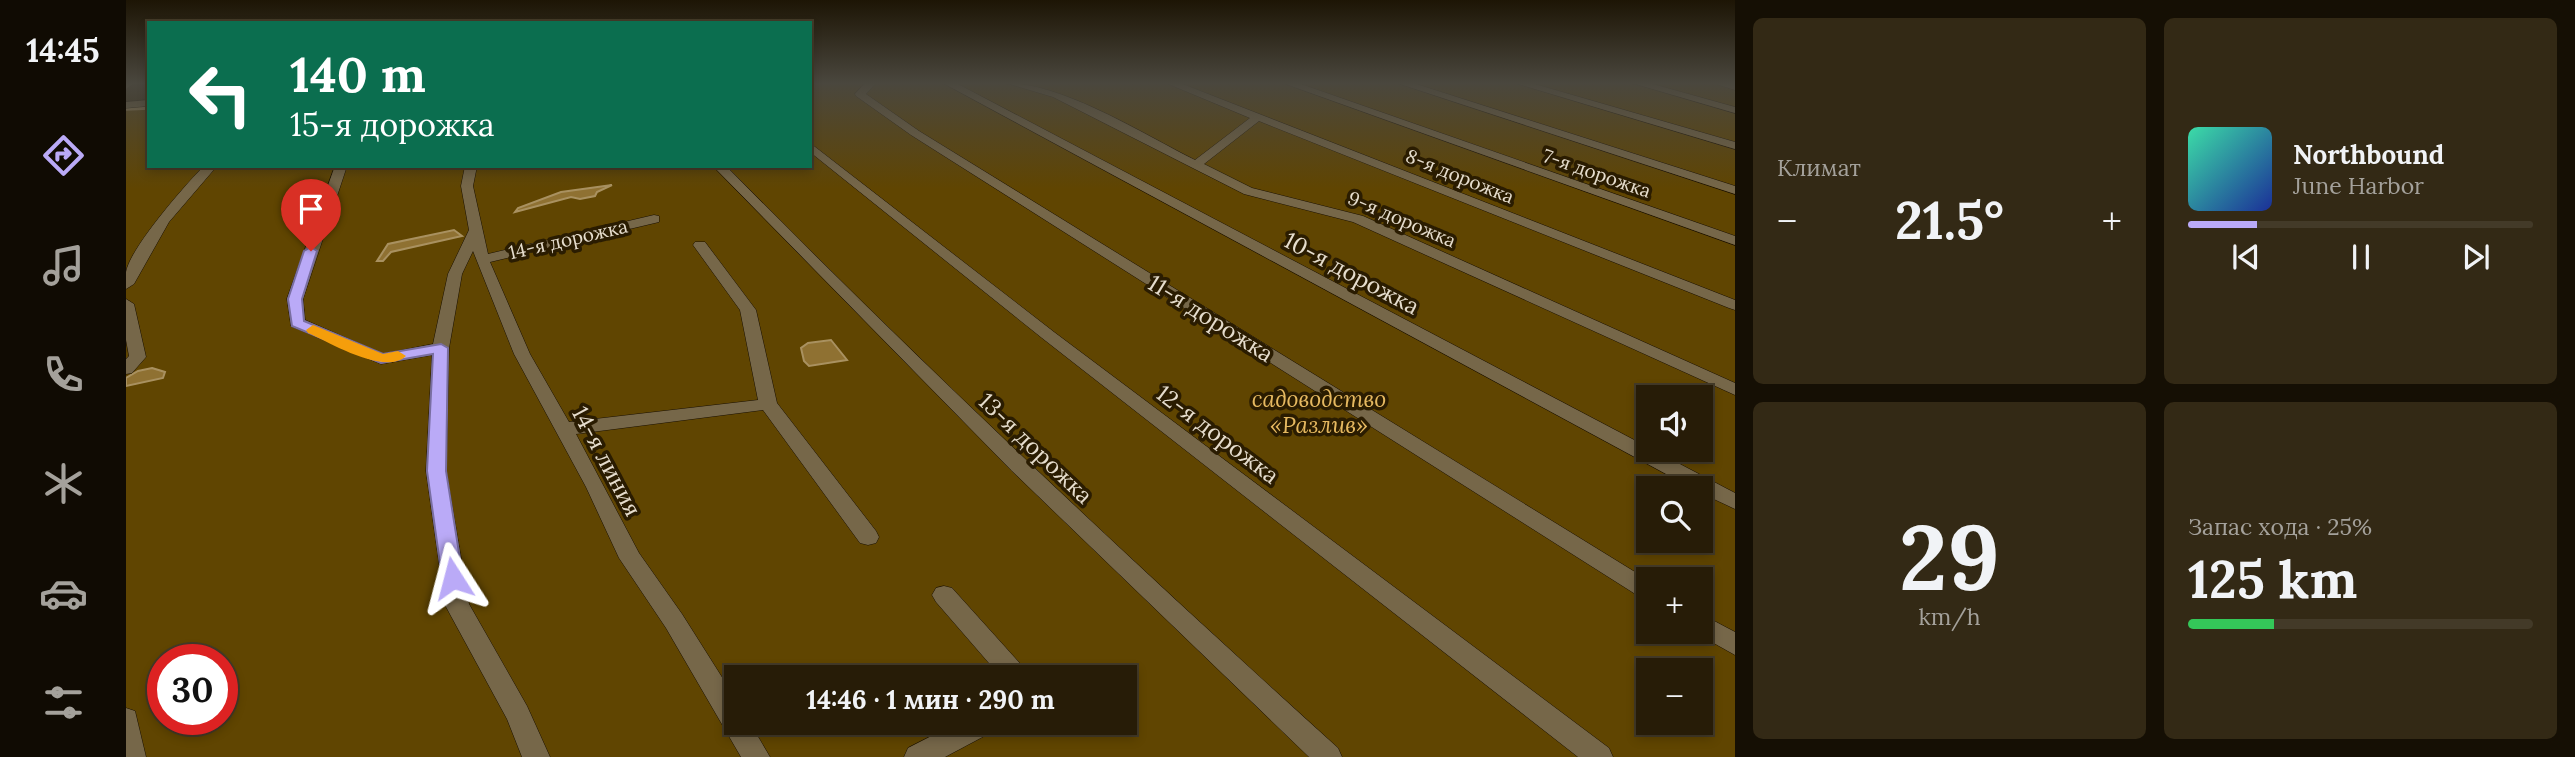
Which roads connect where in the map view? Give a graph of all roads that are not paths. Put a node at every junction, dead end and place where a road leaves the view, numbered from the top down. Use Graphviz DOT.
graph roads {
  1 [pos="894,118"];
  2 [pos="1014,118"];
  3 [pos="1103,118"];
  4 [pos="1256,118"];
  5 [pos="1261,118"];
  6 [pos="1388,118"];
  7 [pos="1512,118"];
  8 [pos="1641,118"];
  9 [pos="1733,145"];
  10 [pos="812,148"];
  11 [pos="1196,165"];
  12 [pos="209,168"];
  13 [pos="340,168"];
  14 [pos="471,168"];
  15 [pos="721,168"];
  16 [pos="1735,190"];
  17 [pos="654,219"];
  18 [pos="476,230"];
  19 [pos="1735,241"];
  20 [pos="700,245"];
  21 [pos="482,260"];
  22 [pos="126,284"];
  23 [pos="126,304"];
  24 [pos="1735,305"];
  25 [pos="441,348"];
  26 [pos="126,369"];
  27 [pos="1735,390"];
  28 [pos="768,404"];
  29 [pos="564,429"];
  30 [pos="1735,502"];
  31 [pos="868,537"];
  32 [pos="1636,584"];
  33 [pos="944,595"];
  34 [pos="1713,631"];
  35 [pos="1735,645"];
  36 [pos="1005,665"];
  37 [pos="126,720"];
  38 [pos="960,735"];
  39 [pos="132,757"];
  40 [pos="536,757"];
  41 [pos="756,757"];
  42 [pos="918,757"];
  43 [pos="1328,757"];
  44 [pos="1599,757"];
  1 -- 32 [label="street, 11-я дорожка"];
  2 -- 30 [label="street, 10-я дорожка"];
  3 -- 11 [label="street, 9-я дорожка"];
  4 -- 11 [label="street"];
  5 -- 24 [label="street, 8-я дорожка"];
  6 -- 19 [label="street, 7-я дорожка"];
  7 -- 16 [label="street"];
  8 -- 9 [label="street"];
  10 -- 44 [label="street, 12-я дорожка"];
  11 -- 27 [label="street, 9-я дорожка"];
  12 -- 22 [label="street"];
  13 -- 25 [label="street"];
  14 -- 18 [label="street, 14-я линия"];
  15 -- 43 [label="street, 13-я дорожка"];
  17 -- 21 [label="street, 14-я дорожка"];
  18 -- 21 [label="street, 14-я линия"];
  18 -- 25 [label="street"];
  20 -- 28 [label="street"];
  21 -- 29 [label="street, 14-я линия"];
  23 -- 26 [label="street"];
  25 -- 40 [label="street"];
  28 -- 29 [label="street"];
  28 -- 31 [label="street"];
  29 -- 41 [label="street, 14-я линия"];
  33 -- 36 [label="street"];
  34 -- 35 [label="street"];
  37 -- 39 [label="street"];
  38 -- 42 [label="street"];
}
